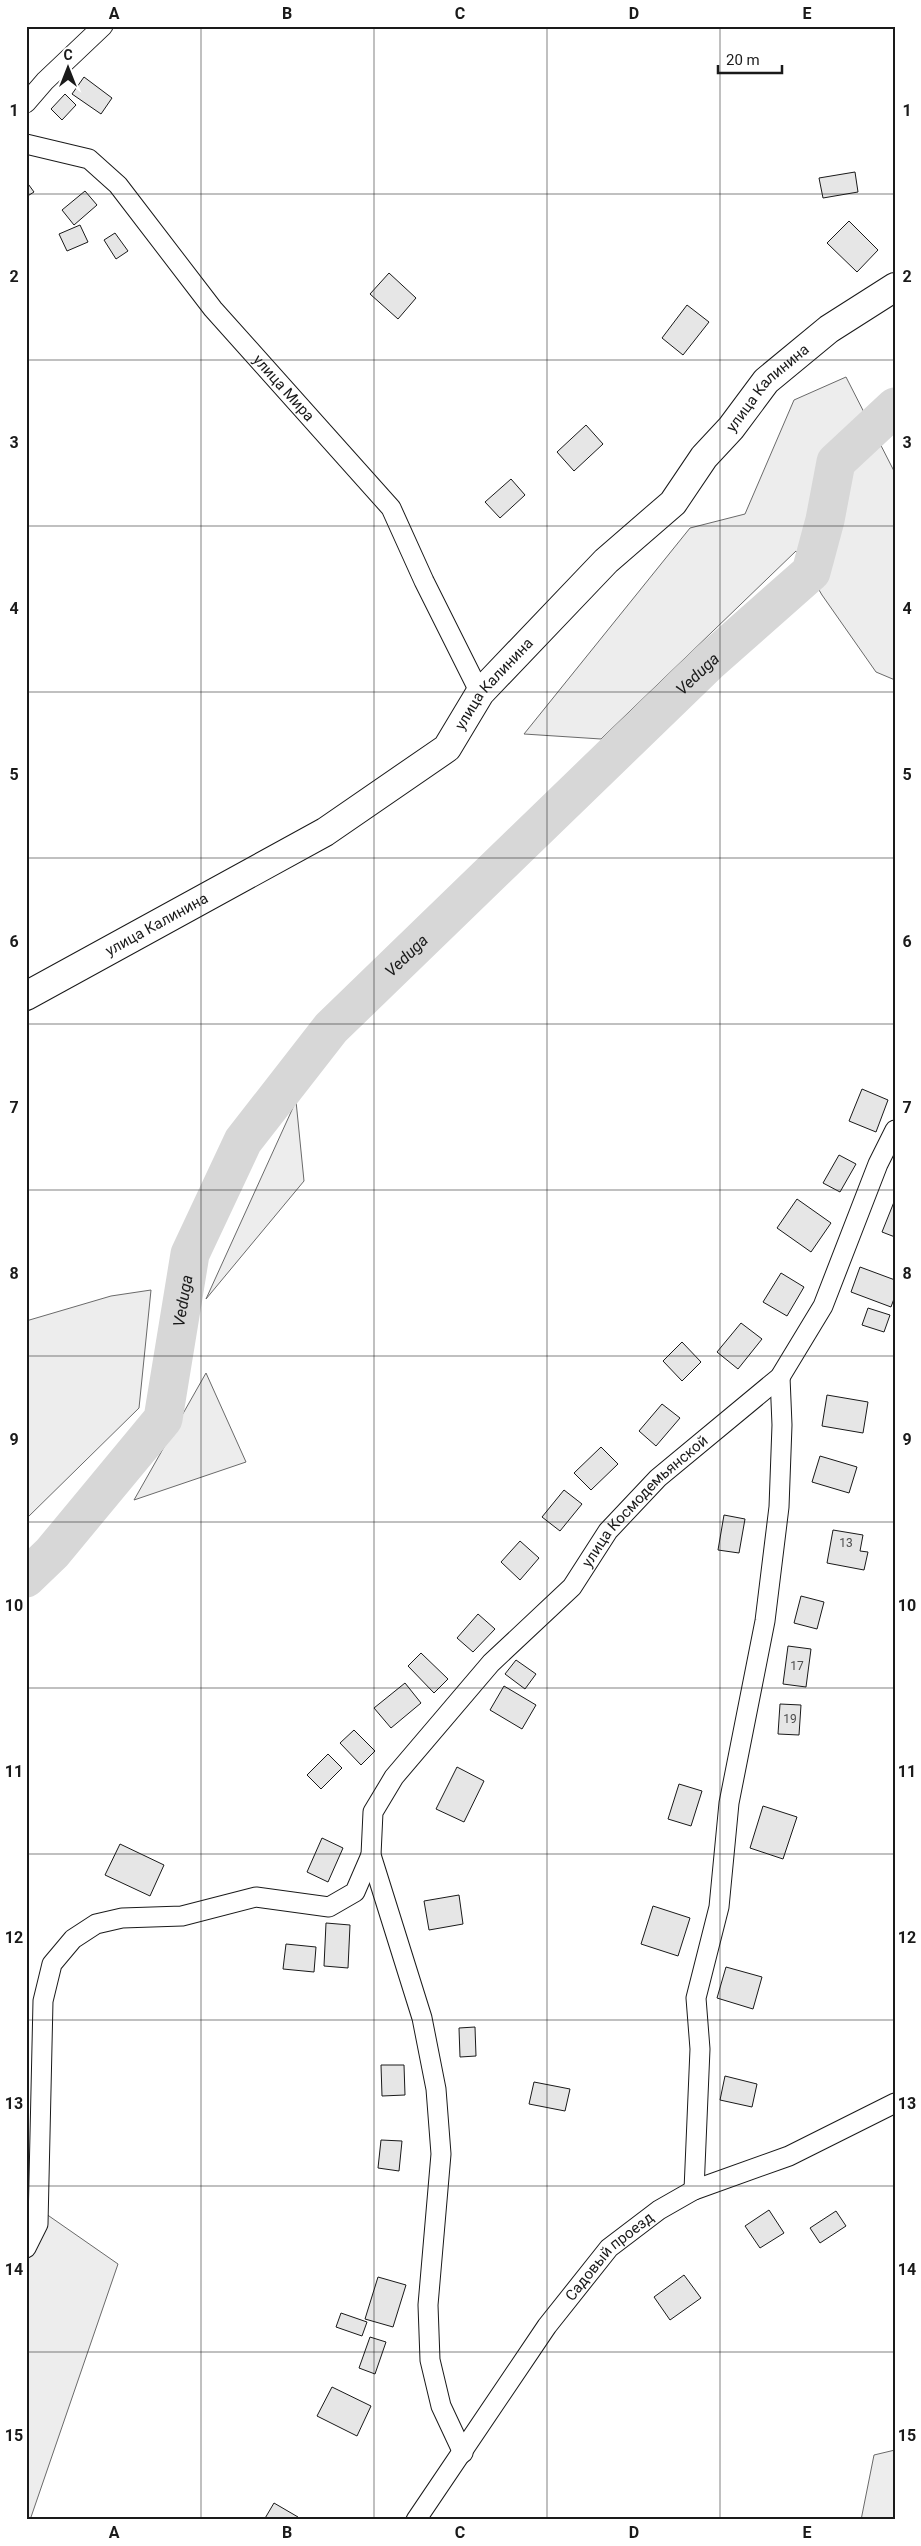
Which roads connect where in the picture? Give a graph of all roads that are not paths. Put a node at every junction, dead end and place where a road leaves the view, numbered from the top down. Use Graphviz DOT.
graph roads {
  1 [pos="103,26"];
  2 [pos="26,103"];
  3 [pos="26,144"];
  4 [pos="895,287"];
  5 [pos="480,693"];
  6 [pos="26,996"];
  7 [pos="895,1130"];
  8 [pos="780,1377"];
  9 [pos="371,1855"];
  10 [pos="895,2103"];
  11 [pos="694,2190"];
  12 [pos="26,2248"];
  13 [pos="463,2453"];
  14 [pos="416,2520"];
  1 -- 2 [label="street"];
  3 -- 5 [label="street, улица Мира"];
  4 -- 5 [label="street, улица Калинина"];
  5 -- 6 [label="street, улица Калинина"];
  7 -- 8 [label="street, улица Космодемьянской"];
  8 -- 9 [label="street, улица Космодемьянской"];
  8 -- 11 [label="street"];
  9 -- 12 [label="street"];
  9 -- 13 [label="street"];
  10 -- 11 [label="street, Садовый проезд"];
  11 -- 13 [label="street, Садовый проезд"];
  13 -- 14 [label="street, Садовый проезд"];
}
